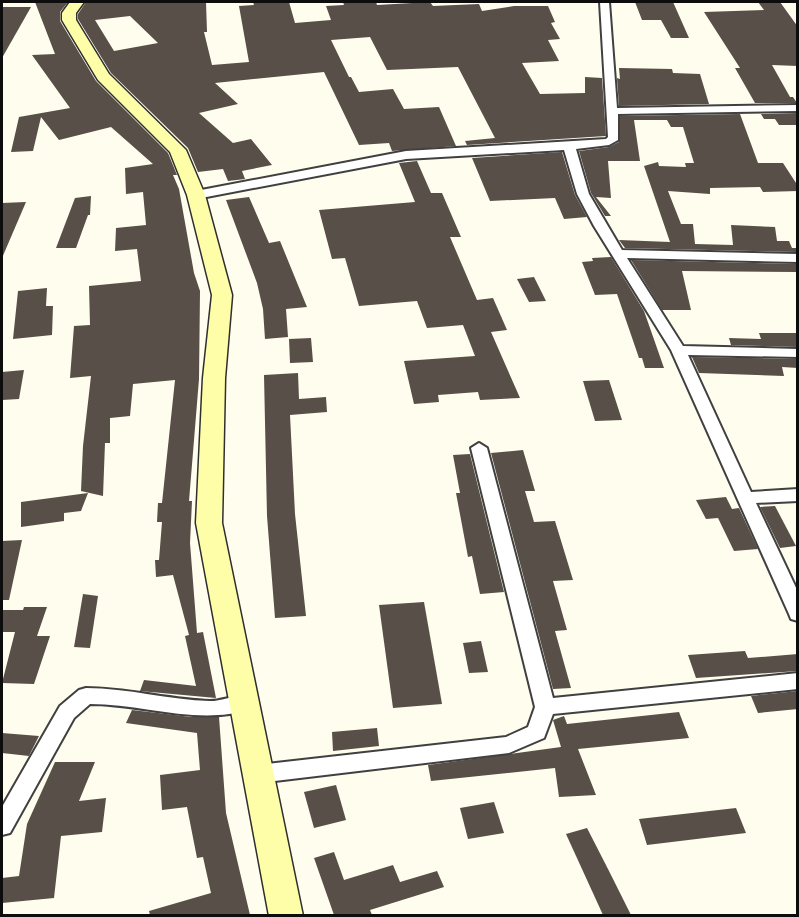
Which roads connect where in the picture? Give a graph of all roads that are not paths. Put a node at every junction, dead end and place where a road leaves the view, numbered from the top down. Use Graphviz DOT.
graph roads {
  1 [pos="77,2"];
  2 [pos="604,2"];
  3 [pos="798,108"];
  4 [pos="613,111"];
  5 [pos="569,146"];
  6 [pos="196,195"];
  7 [pos="620,254"];
  8 [pos="798,258"];
  9 [pos="678,350"];
  10 [pos="798,354"];
  11 [pos="479,448"];
  12 [pos="798,495"];
  13 [pos="744,498"];
  14 [pos="798,615"];
  15 [pos="798,681"];
  16 [pos="244,703"];
  17 [pos="545,707"];
  18 [pos="258,774"];
  19 [pos="2,826"];
  20 [pos="286,915"];
  1 -- 6 [label="street"];
  2 -- 4 [label="street"];
  3 -- 4 [label="street"];
  4 -- 5 [label="street"];
  5 -- 6 [label="street"];
  5 -- 7 [label="street"];
  6 -- 16 [label="street"];
  7 -- 8 [label="street"];
  7 -- 9 [label="street"];
  9 -- 10 [label="street"];
  9 -- 13 [label="street"];
  11 -- 17 [label="street"];
  12 -- 13 [label="street"];
  13 -- 14 [label="street"];
  15 -- 17 [label="street"];
  16 -- 18 [label="street"];
  16 -- 19 [label="street"];
  17 -- 18 [label="street"];
  18 -- 20 [label="street"];
}
